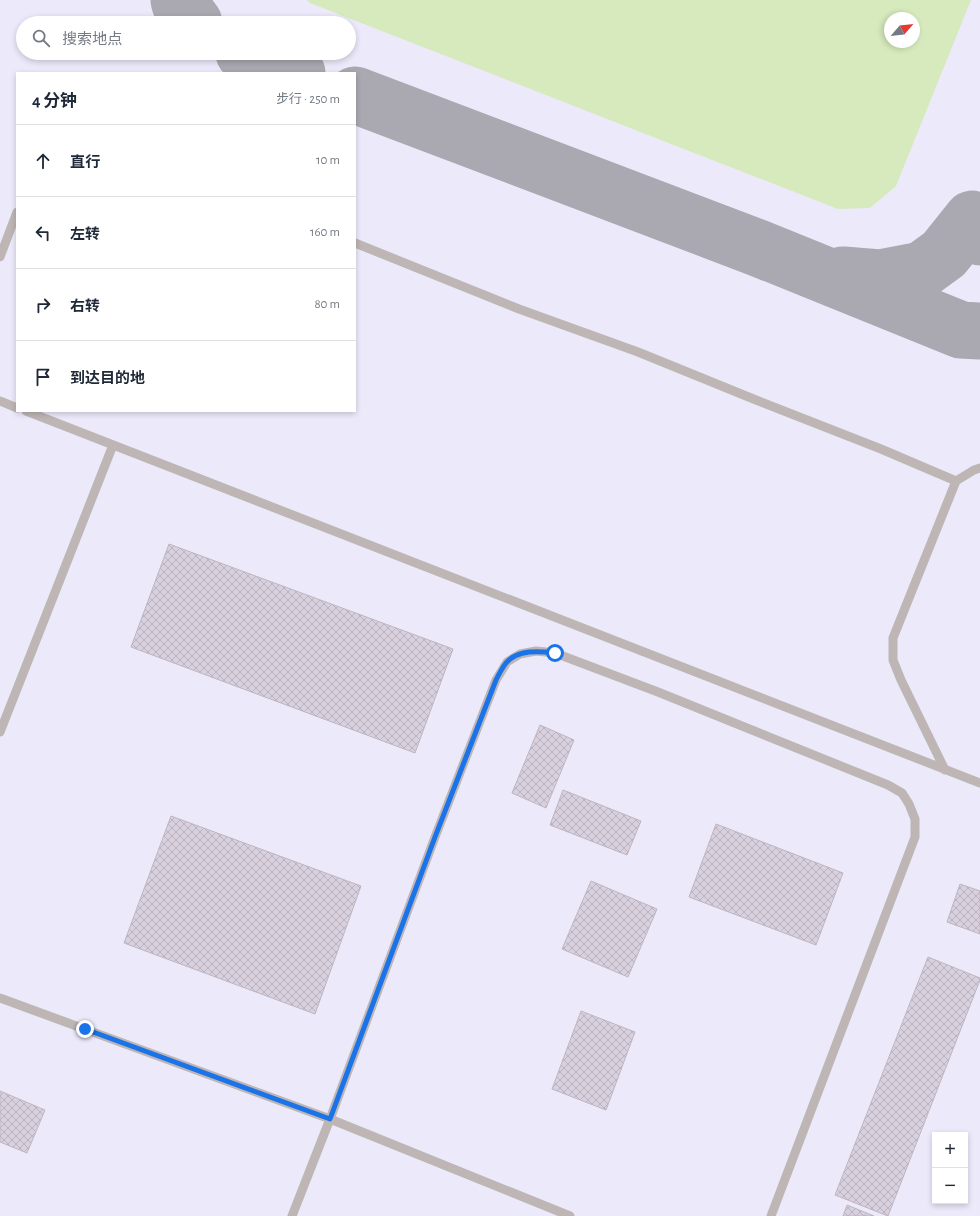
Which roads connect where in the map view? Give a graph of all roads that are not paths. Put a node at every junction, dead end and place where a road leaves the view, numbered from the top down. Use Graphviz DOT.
graph roads {
  1 [pos="16,215"];
  2 [pos="356,243"];
  3 [pos="0,257"];
  4 [pos="0,401"];
  5 [pos="16,408"];
  6 [pos="29,412"];
  7 [pos="113,445"];
  8 [pos="980,468"];
  9 [pos="956,481"];
  10 [pos="0,732"];
  11 [pos="945,770"];
  12 [pos="980,783"];
  13 [pos="0,998"];
  14 [pos="330,1119"];
  15 [pos="292,1216"];
  16 [pos="570,1216"];
  17 [pos="770,1216"];
  1 -- 3 [label="lane"];
  2 -- 9 [label="lane"];
  4 -- 5 [label="lane"];
  6 -- 7 [label="lane"];
  7 -- 10 [label="lane"];
  7 -- 11 [label="lane"];
  8 -- 9 [label="lane"];
  9 -- 11 [label="lane"];
  11 -- 12 [label="lane"];
  13 -- 14 [label="lane"];
  14 -- 15 [label="lane"];
  14 -- 16 [label="lane"];
  14 -- 17 [label="lane"];
}
